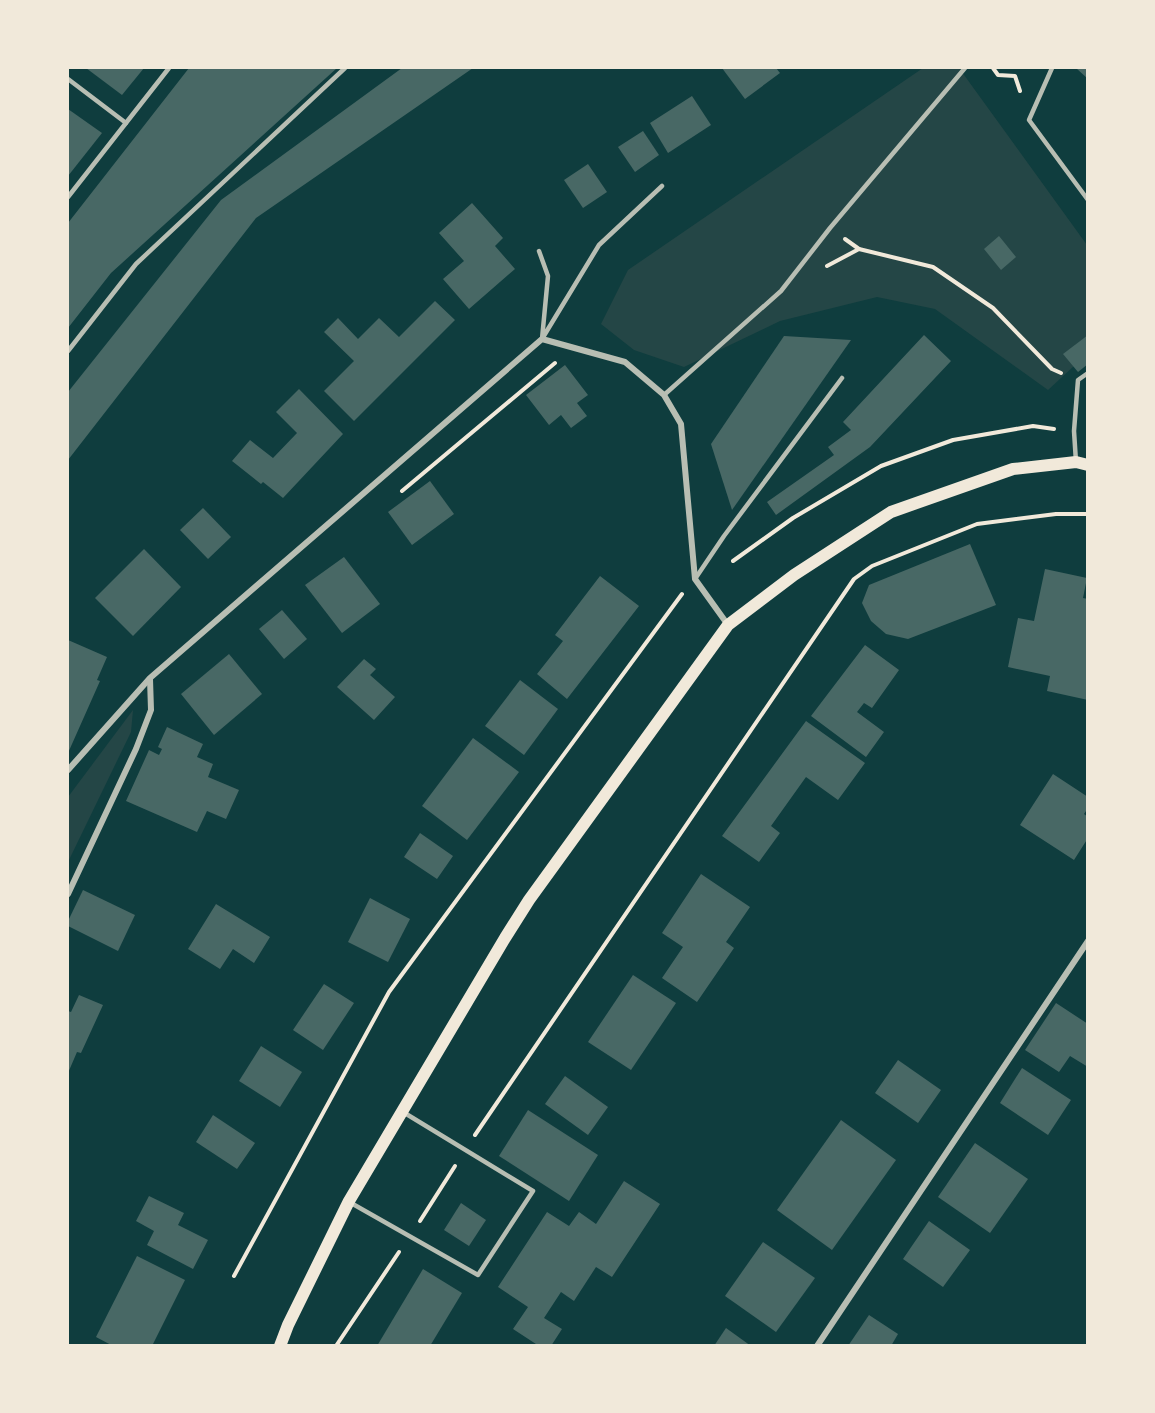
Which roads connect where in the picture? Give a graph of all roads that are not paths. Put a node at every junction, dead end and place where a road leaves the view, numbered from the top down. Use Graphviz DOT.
graph roads {
  1 [pos="169,68"];
  2 [pos="345,68"];
  3 [pos="965,68"];
  4 [pos="1052,68"];
  5 [pos="68,79"];
  6 [pos="126,123"];
  7 [pos="662,186"];
  8 [pos="68,197"];
  9 [pos="1088,200"];
  10 [pos="539,251"];
  11 [pos="542,339"];
  12 [pos="68,351"];
  13 [pos="1088,373"];
  14 [pos="842,378"];
  15 [pos="664,395"];
  16 [pos="1082,463"];
  17 [pos="695,579"];
  18 [pos="728,625"];
  19 [pos="150,678"];
  20 [pos="68,770"];
  21 [pos="68,894"];
  22 [pos="1088,941"];
  23 [pos="402,1111"];
  24 [pos="348,1202"];
  25 [pos="280,1346"];
  26 [pos="817,1346"];
  1 -- 6 [label="lane"];
  2 -- 12 [label="lane"];
  3 -- 15 [label="lane"];
  4 -- 9 [label="lane"];
  5 -- 6 [label="lane"];
  6 -- 8 [label="lane"];
  7 -- 11 [label="lane"];
  10 -- 11 [label="lane"];
  11 -- 15 [label="street"];
  11 -- 19 [label="street"];
  13 -- 16 [label="lane"];
  14 -- 17 [label="lane"];
  15 -- 17 [label="street"];
  16 -- 18 [label="main road"];
  17 -- 18 [label="street"];
  18 -- 23 [label="main road"];
  19 -- 20 [label="street"];
  19 -- 21 [label="street"];
  22 -- 26 [label="street"];
  23 -- 24 [label="main road"];
  23 -- 24 [label="lane"];
  24 -- 25 [label="main road"];
}
